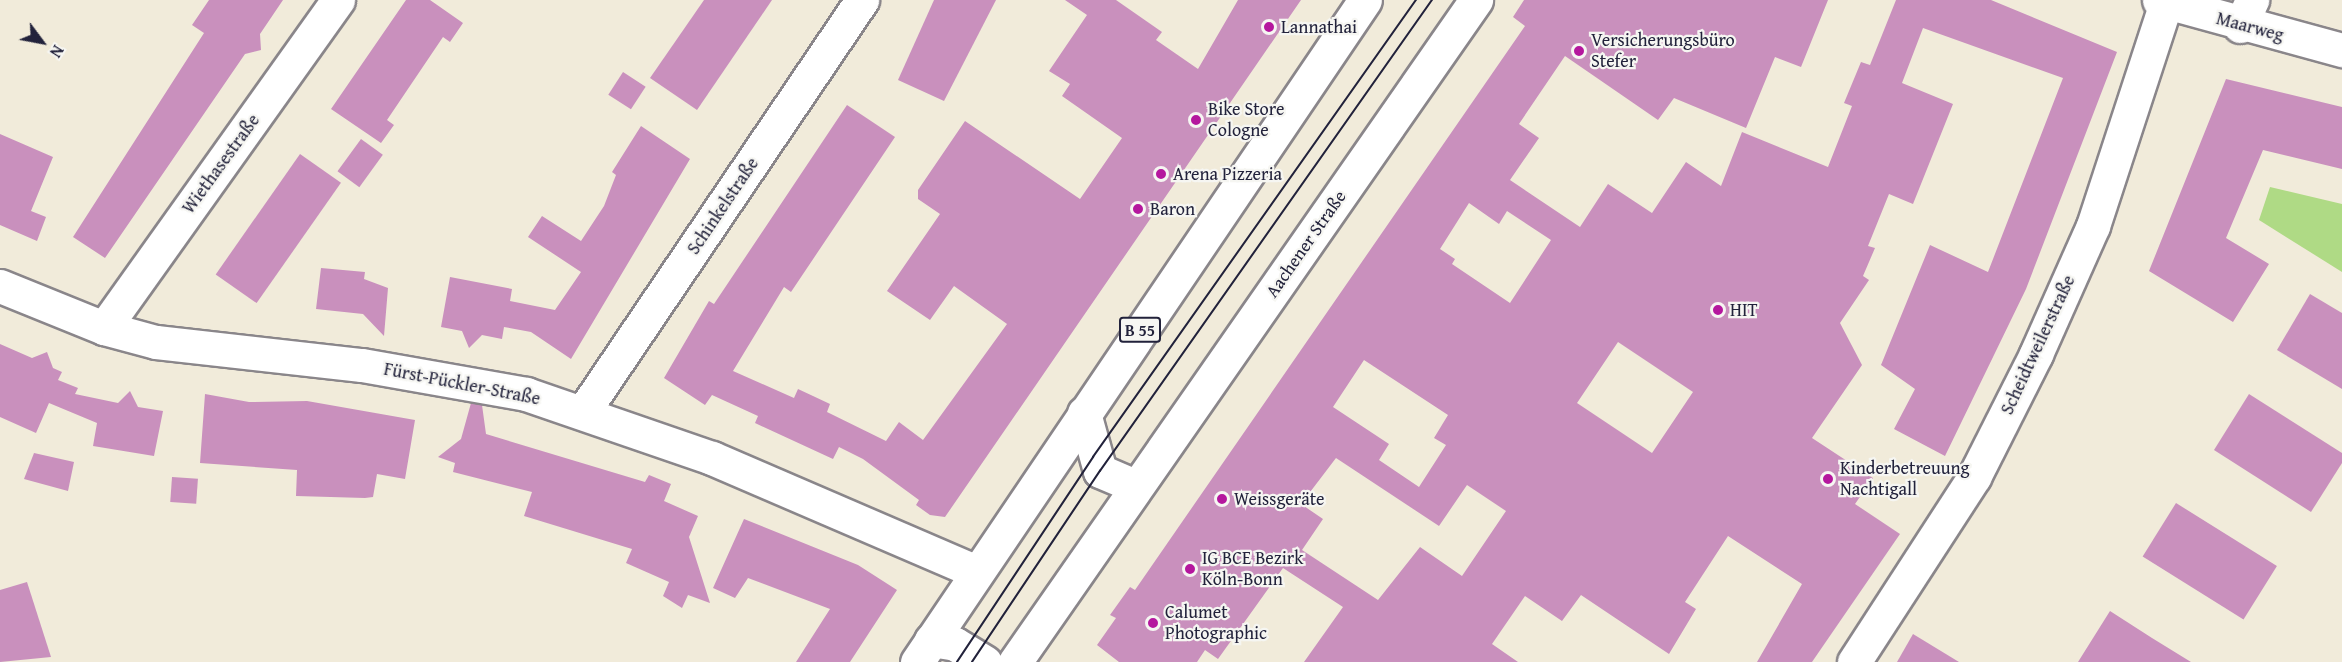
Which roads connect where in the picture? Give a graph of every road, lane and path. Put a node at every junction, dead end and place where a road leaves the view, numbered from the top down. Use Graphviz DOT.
graph roads {
  1 [pos="338,0"];
  2 [pos="862,0"];
  3 [pos="1365,0"];
  4 [pos="1476,0"];
  5 [pos="2163,1"];
  6 [pos="2246,13"];
  7 [pos="2342,50"];
  8 [pos="0,286"];
  9 [pos="104,328"];
  10 [pos="583,412"];
  11 [pos="1084,413"];
  12 [pos="1133,485"];
  13 [pos="975,572"];
  14 [pos="924,651"];
  15 [pos="985,662"];
  16 [pos="1015,662"];
  17 [pos="1854,662"];
  1 -- 9 [label="street, Wiethasestraße"];
  2 -- 10 [label="street, Schinkelstraße"];
  3 -- 11 [label="street, B 55"];
  4 -- 12 [label="street, Aachener Straße"];
  5 -- 6 [label="street, Maarweg"];
  5 -- 17 [label="street, Scheidtweilerstraße"];
  6 -- 7 [label="street, Maarweg"];
  8 -- 9 [label="street, Fürst-Pückler-Straße"];
  9 -- 10 [label="street, Fürst-Pückler-Straße"];
  10 -- 13 [label="street, Fürst-Pückler-Straße"];
  11 -- 12 [label="street"];
  11 -- 13 [label="street, B 55"];
  12 -- 16 [label="street, Aachener Straße"];
  13 -- 14 [label="street, B 55"];
  14 -- 15 [label="street"];
}
